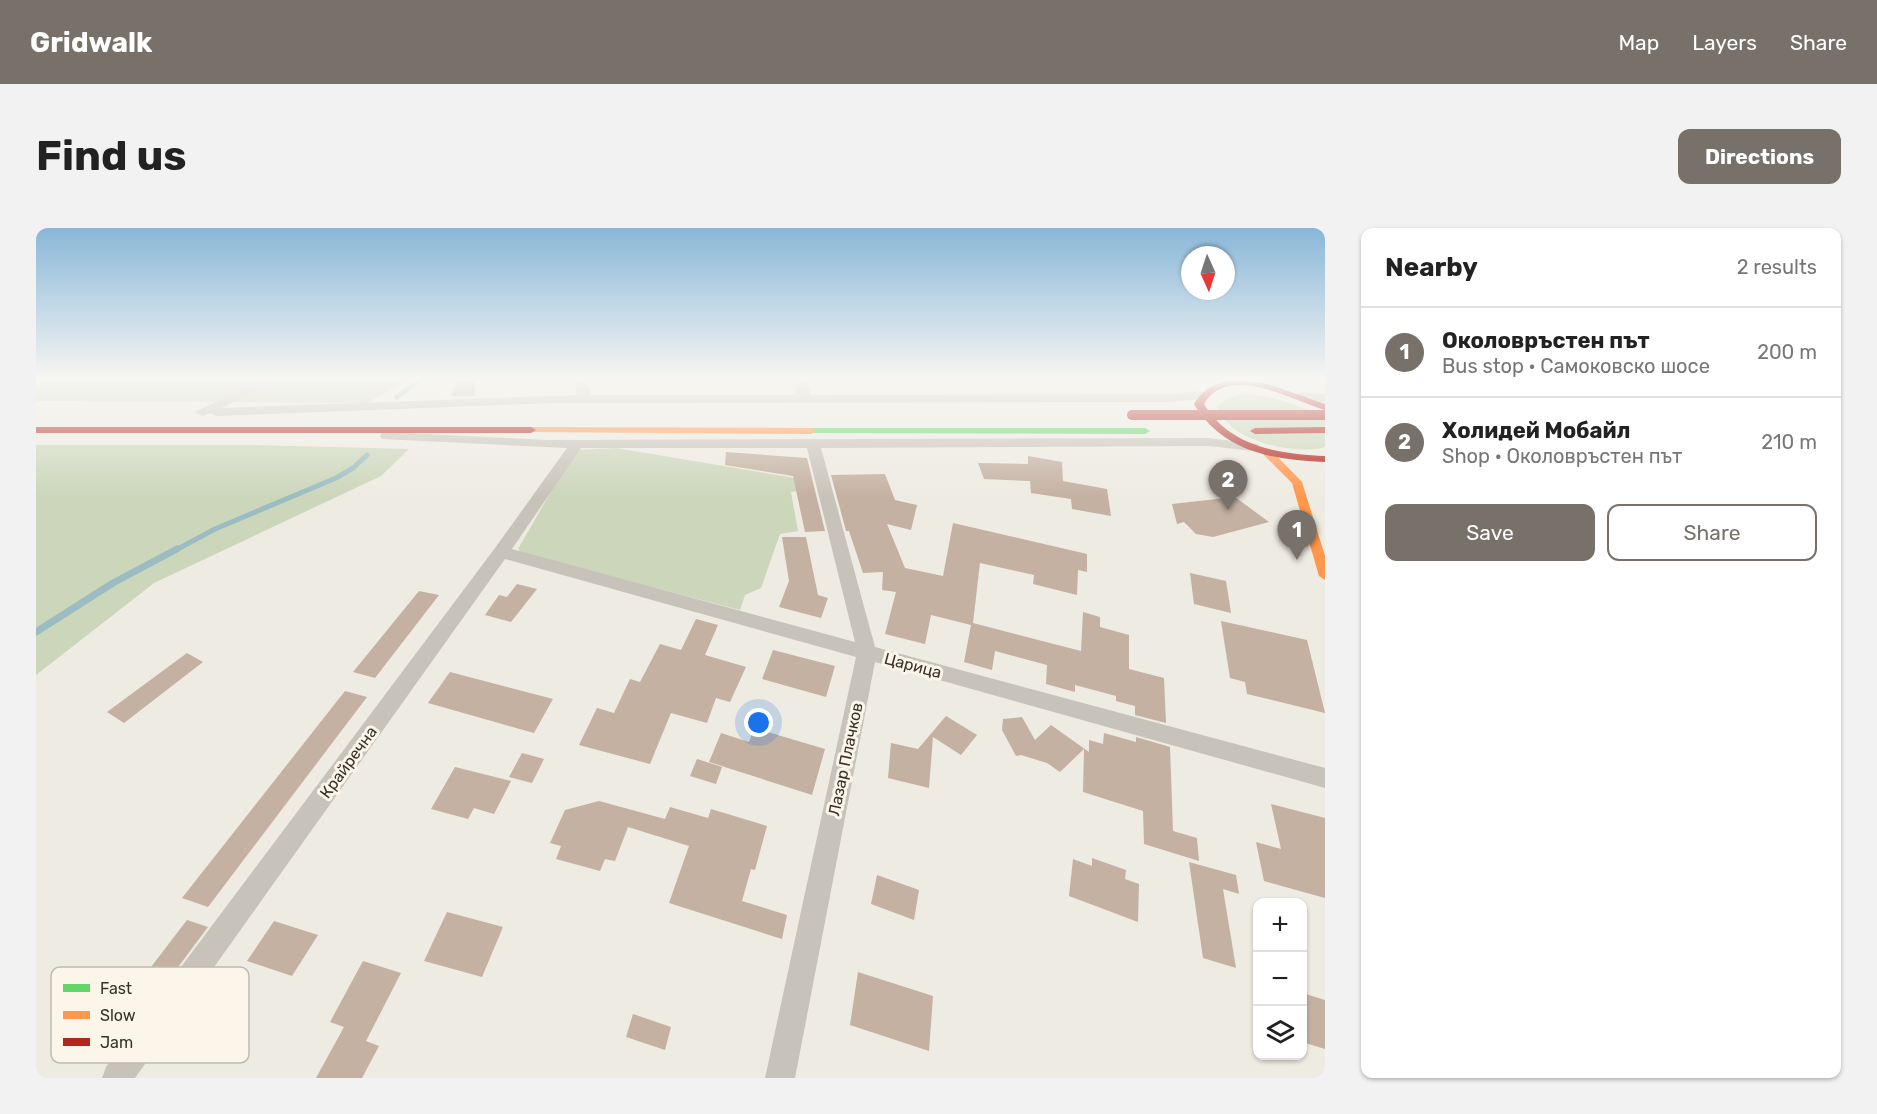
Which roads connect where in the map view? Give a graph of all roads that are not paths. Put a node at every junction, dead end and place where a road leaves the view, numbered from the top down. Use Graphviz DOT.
graph roads {
  1 [pos="1205,418"];
  2 [pos="36,430"];
  3 [pos="268,430"];
  4 [pos="1325,430"];
  5 [pos="813,443"];
  6 [pos="577,444"];
  7 [pos="1259,449"];
  8 [pos="1321,459"];
  9 [pos="1297,482"];
  10 [pos="501,552"];
  11 [pos="1325,576"];
  12 [pos="867,652"];
  13 [pos="1325,778"];
  14 [pos="198,967"];
  15 [pos="128,1063"];
  16 [pos="117,1078"];
  17 [pos="780,1078"];
  1 -- 7 [label="main road"];
  2 -- 3 [label="main road"];
  3 -- 4 [label="main road"];
  3 -- 6 [label="street"];
  5 -- 6 [label="street"];
  5 -- 7 [label="street"];
  5 -- 12 [label="street, Лазар Плачков"];
  6 -- 10 [label="street, Крайречна"];
  7 -- 8 [label="main road"];
  7 -- 9 [label="main road"];
  8 -- 9 [label="main road"];
  9 -- 11 [label="main road"];
  10 -- 12 [label="street, Царица"];
  10 -- 14 [label="street, Крайречна"];
  12 -- 13 [label="street, Царица"];
  12 -- 17 [label="street, Лазар Плачков"];
  15 -- 16 [label="street, Крайречна"];
}
